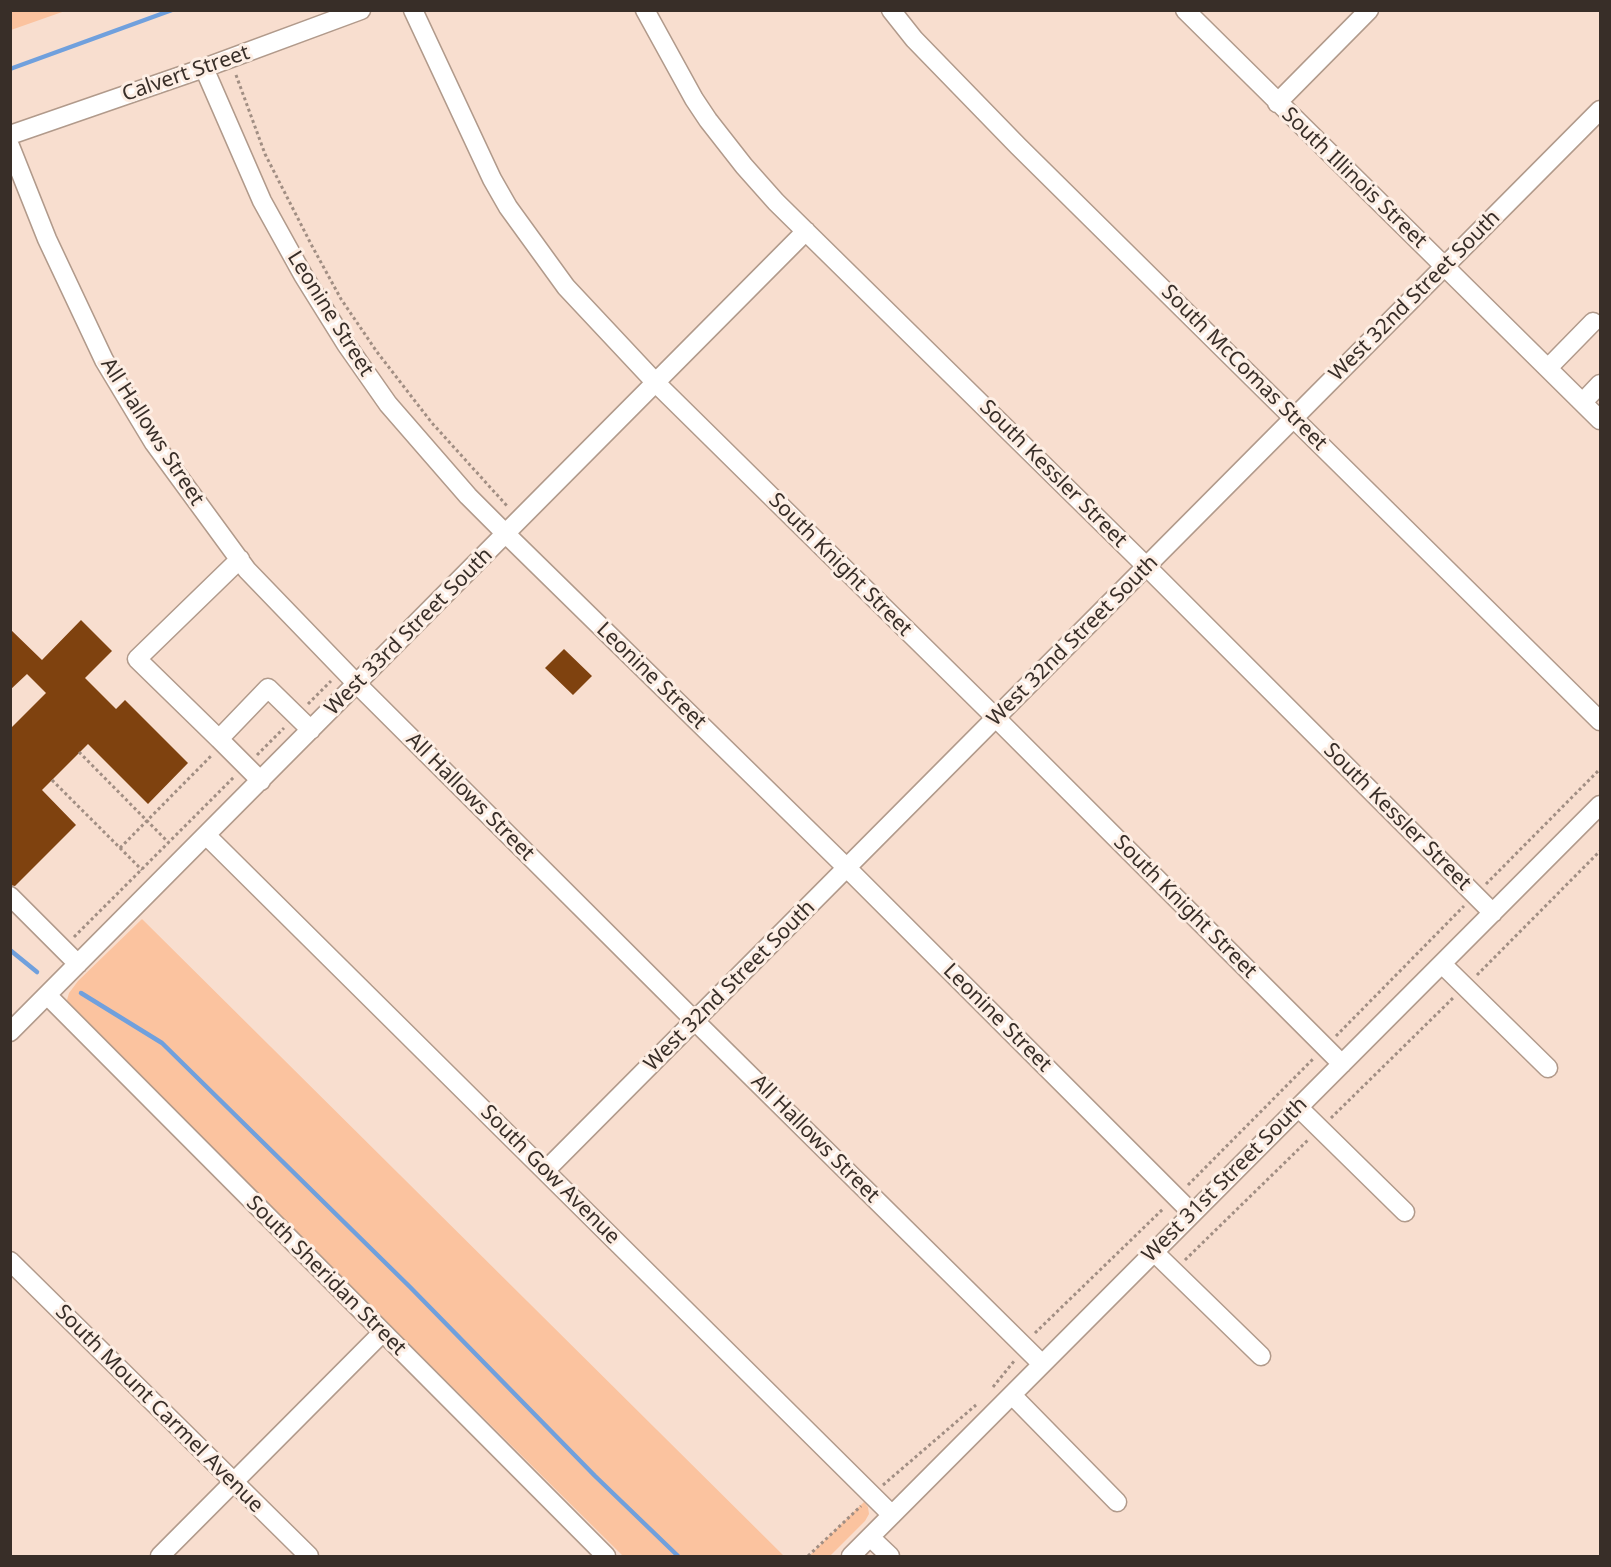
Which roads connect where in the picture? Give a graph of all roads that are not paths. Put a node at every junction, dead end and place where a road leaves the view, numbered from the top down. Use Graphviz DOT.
graph roads {
  1 [pos="361,10"];
  2 [pos="413,10"];
  3 [pos="645,10"];
  4 [pos="891,10"];
  5 [pos="1185,10"];
  6 [pos="1369,10"];
  7 [pos="204,68"];
  8 [pos="1278,103"];
  9 [pos="1600,110"];
  10 [pos="10,135"];
  11 [pos="10,146"];
  12 [pos="806,231"];
  13 [pos="1445,266"];
  14 [pos="1593,322"];
  15 [pos="1548,368"];
  16 [pos="656,382"];
  17 [pos="1600,384"];
  18 [pos="1583,402"];
  19 [pos="1294,418"];
  20 [pos="1600,420"];
  21 [pos="506,534"];
  22 [pos="240,559"];
  23 [pos="1147,567"];
  24 [pos="357,684"];
  25 [pos="996,718"];
  26 [pos="1600,721"];
  27 [pos="311,730"];
  28 [pos="221,741"];
  29 [pos="261,781"];
  30 [pos="1596,818"];
  31 [pos="207,836"];
  32 [pos="848,869"];
  33 [pos="10,896"];
  34 [pos="1493,913"];
  35 [pos="78,964"];
  36 [pos="1442,964"];
  37 [pos="47,995"];
  38 [pos="694,1021"];
  39 [pos="10,1032"];
  40 [pos="1342,1064"];
  41 [pos="1548,1068"];
  42 [pos="1298,1107"];
  43 [pos="545,1171"];
  44 [pos="1405,1212"];
  45 [pos="1192,1213"];
  46 [pos="1154,1252"];
  47 [pos="10,1261"];
  48 [pos="382,1333"];
  49 [pos="1261,1356"];
  50 [pos="1042,1364"];
  51 [pos="1012,1395"];
  52 [pos="234,1484"];
  53 [pos="1117,1502"];
  54 [pos="892,1515"];
  55 [pos="870,1537"];
  56 [pos="160,1557"];
  57 [pos="309,1557"];
  58 [pos="606,1557"];
  59 [pos="851,1557"];
  60 [pos="890,1557"];
  1 -- 7 [label="street, Calvert Street"];
  2 -- 16 [label="street, South Knight Street"];
  3 -- 12 [label="street, South Kessler Street"];
  4 -- 19 [label="street, South McComas Street"];
  5 -- 8 [label="street, South Illinois Street"];
  6 -- 8 [label="street"];
  7 -- 10 [label="street, Calvert Street"];
  7 -- 21 [label="street, Leonine Street"];
  8 -- 13 [label="street, South Illinois Street"];
  9 -- 13 [label="street, West 32nd Street South"];
  11 -- 22 [label="street, All Hallows Street"];
  12 -- 16 [label="street, West 33rd Street South"];
  12 -- 23 [label="street, South Kessler Street"];
  13 -- 15 [label="street, South Illinois Street"];
  13 -- 19 [label="street, West 32nd Street South"];
  14 -- 15 [label="street"];
  15 -- 18 [label="street, South Illinois Street"];
  16 -- 21 [label="street, West 33rd Street South"];
  16 -- 25 [label="street, South Knight Street"];
  17 -- 18 [label="street"];
  18 -- 20 [label="street, South Illinois Street"];
  19 -- 23 [label="street, West 32nd Street South"];
  19 -- 26 [label="street, South McComas Street"];
  21 -- 24 [label="street, West 33rd Street South"];
  21 -- 32 [label="street, Leonine Street"];
  22 -- 24 [label="street, All Hallows Street"];
  22 -- 28 [label="street"];
  23 -- 25 [label="street, West 32nd Street South"];
  23 -- 34 [label="street, South Kessler Street"];
  24 -- 27 [label="street, West 33rd Street South"];
  24 -- 38 [label="street, All Hallows Street"];
  25 -- 32 [label="street, West 32nd Street South"];
  25 -- 40 [label="street, South Knight Street"];
  27 -- 28 [label="street"];
  27 -- 29 [label="street, West 33rd Street South"];
  28 -- 29 [label="street"];
  29 -- 31 [label="street, West 33rd Street South"];
  30 -- 34 [label="street, West 31st Street South"];
  31 -- 35 [label="street, West 33rd Street South"];
  31 -- 43 [label="street, South Gow Avenue"];
  32 -- 38 [label="street, West 32nd Street South"];
  32 -- 45 [label="street, Leonine Street"];
  33 -- 35 [label="street"];
  34 -- 36 [label="street, West 31st Street South"];
  35 -- 37 [label="street, West 33rd Street South"];
  36 -- 40 [label="street, West 31st Street South"];
  36 -- 41 [label="street"];
  37 -- 39 [label="street, West 33rd Street South"];
  37 -- 48 [label="street, South Sheridan Street"];
  38 -- 43 [label="street, West 32nd Street South"];
  38 -- 50 [label="street, All Hallows Street"];
  40 -- 42 [label="street, West 31st Street South"];
  42 -- 44 [label="street"];
  42 -- 45 [label="street, West 31st Street South"];
  43 -- 54 [label="street, South Gow Avenue"];
  45 -- 46 [label="street, West 31st Street South"];
  46 -- 49 [label="street"];
  46 -- 50 [label="street, West 31st Street South"];
  47 -- 52 [label="street, South Mount Carmel Avenue"];
  48 -- 52 [label="street"];
  48 -- 58 [label="street, South Sheridan Street"];
  50 -- 51 [label="street, West 31st Street South"];
  51 -- 53 [label="street"];
  51 -- 54 [label="street, West 31st Street South"];
  52 -- 56 [label="street"];
  52 -- 57 [label="street, South Mount Carmel Avenue"];
  54 -- 55 [label="street, West 31st Street South"];
  55 -- 59 [label="street, West 31st Street South"];
  55 -- 60 [label="street"];
}
